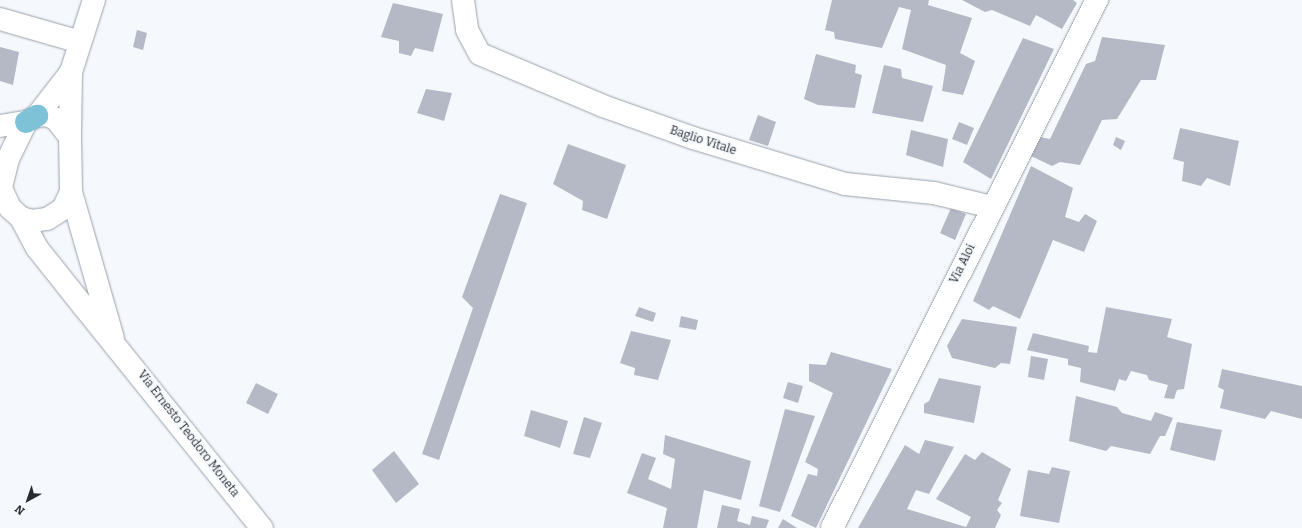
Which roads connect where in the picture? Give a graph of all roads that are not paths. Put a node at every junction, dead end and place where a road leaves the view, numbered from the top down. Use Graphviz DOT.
graph roads {
  1 [pos="94,0"];
  2 [pos="463,0"];
  3 [pos="1097,0"];
  4 [pos="0,19"];
  5 [pos="80,42"];
  6 [pos="71,72"];
  7 [pos="32,119"];
  8 [pos="0,126"];
  9 [pos="70,137"];
  10 [pos="1,175"];
  11 [pos="71,192"];
  12 [pos="992,206"];
  13 [pos="10,214"];
  14 [pos="114,341"];
  15 [pos="262,528"];
  16 [pos="832,528"];
  1 -- 5 [label="street"];
  2 -- 12 [label="street, Baglio Vitale"];
  3 -- 12 [label="street, Via Aloi"];
  4 -- 5 [label="street"];
  5 -- 6 [label="street"];
  6 -- 7 [label="street"];
  6 -- 9 [label="street"];
  7 -- 8 [label="street"];
  7 -- 9 [label="street"];
  7 -- 10 [label="street"];
  9 -- 11 [label="street"];
  10 -- 13 [label="street"];
  11 -- 13 [label="street"];
  11 -- 14 [label="street, Via Ernesto Teodoro Moneta"];
  12 -- 16 [label="street, Via Aloi"];
  13 -- 14 [label="street, Via Ernesto Teodoro Moneta"];
  14 -- 15 [label="street, Via Ernesto Teodoro Moneta"];
}
